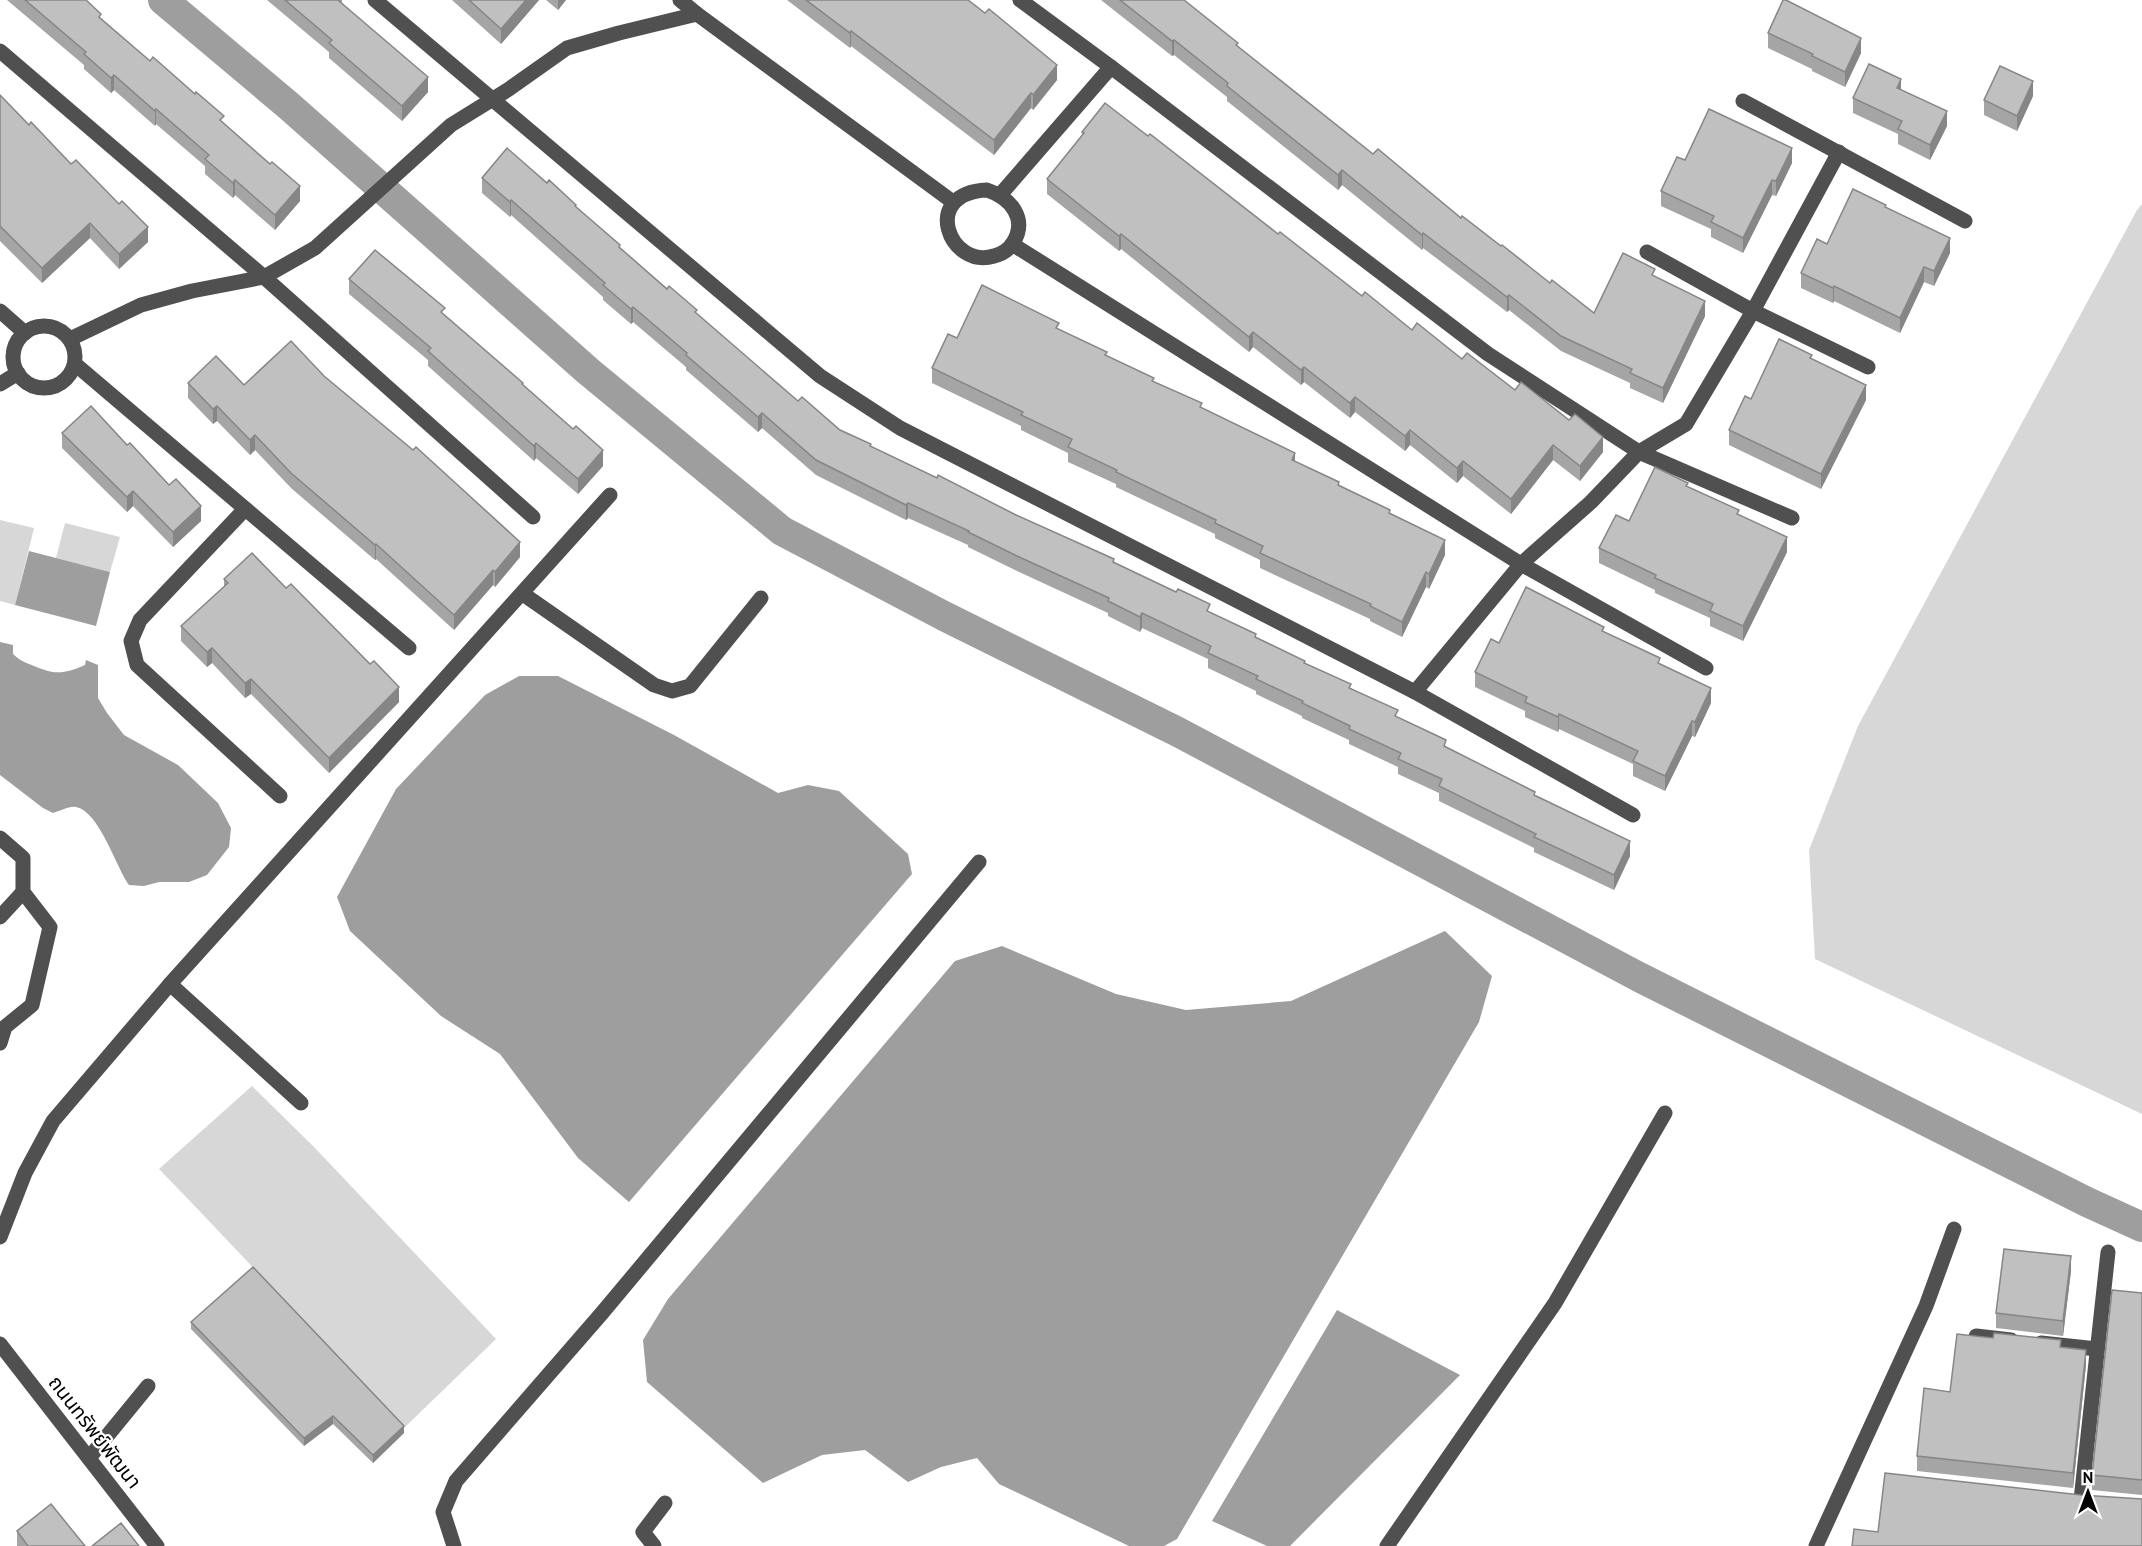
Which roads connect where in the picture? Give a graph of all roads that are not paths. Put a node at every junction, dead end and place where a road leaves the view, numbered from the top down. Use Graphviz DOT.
graph roads {
  1 [pos="375,0"];
  2 [pos="680,0"];
  3 [pos="1020,0"];
  4 [pos="697,14"];
  5 [pos="0,51"];
  6 [pos="1111,67"];
  7 [pos="492,99"];
  8 [pos="1743,101"];
  9 [pos="1839,152"];
  10 [pos="1000,195"];
  11 [pos="953,202"];
  12 [pos="1965,220"];
  13 [pos="1012,244"];
  14 [pos="1647,252"];
  15 [pos="264,277"];
  16 [pos="1753,310"];
  17 [pos="0,311"];
  18 [pos="25,333"];
  19 [pos="70,339"];
  20 [pos="75,364"];
  21 [pos="1868,367"];
  22 [pos="18,373"];
  23 [pos="0,384"];
  24 [pos="1639,452"];
  25 [pos="610,495"];
  26 [pos="244,509"];
  27 [pos="533,517"];
  28 [pos="1792,519"];
  29 [pos="1521,564"];
  30 [pos="523,594"];
  31 [pos="760,598"];
  32 [pos="409,648"];
  33 [pos="1706,668"];
  34 [pos="1415,692"];
  35 [pos="280,796"];
  36 [pos="1633,815"];
  37 [pos="0,838"];
  38 [pos="979,862"];
  39 [pos="23,892"];
  40 [pos="0,917"];
  41 [pos="170,984"];
  42 [pos="2,1023"];
  43 [pos="0,1043"];
  44 [pos="301,1103"];
  45 [pos="1665,1113"];
  46 [pos="1954,1229"];
  47 [pos="0,1238"];
  48 [pos="2108,1252"];
  49 [pos="1976,1336"];
  50 [pos="0,1344"];
  51 [pos="2097,1349"];
  52 [pos="148,1386"];
  53 [pos="89,1458"];
  54 [pos="2101,1502"];
  55 [pos="665,1503"];
  56 [pos="158,1546"];
  57 [pos="454,1546"];
  58 [pos="654,1546"];
  59 [pos="1387,1546"];
  60 [pos="1816,1546"];
  1 -- 7 [label="street"];
  2 -- 4 [label="street"];
  3 -- 6 [label="street"];
  4 -- 7 [label="street"];
  4 -- 11 [label="street"];
  5 -- 15 [label="street"];
  6 -- 10 [label="street"];
  6 -- 24 [label="street"];
  7 -- 15 [label="street"];
  7 -- 34 [label="street"];
  8 -- 9 [label="street"];
  9 -- 12 [label="street"];
  9 -- 16 [label="street"];
  10 -- 11 [label="street"];
  10 -- 13 [label="street"];
  11 -- 13 [label="street"];
  13 -- 29 [label="street"];
  14 -- 16 [label="street"];
  15 -- 19 [label="street"];
  15 -- 27 [label="street"];
  16 -- 21 [label="street"];
  16 -- 24 [label="street"];
  17 -- 18 [label="street"];
  18 -- 19 [label="street"];
  18 -- 22 [label="street"];
  19 -- 20 [label="street"];
  20 -- 22 [label="street"];
  20 -- 26 [label="street"];
  22 -- 23 [label="street"];
  24 -- 28 [label="street"];
  24 -- 29 [label="street"];
  25 -- 30 [label="street"];
  26 -- 32 [label="street"];
  26 -- 35 [label="street"];
  29 -- 33 [label="street"];
  29 -- 34 [label="street"];
  30 -- 31 [label="street"];
  30 -- 41 [label="street"];
  34 -- 36 [label="street"];
  37 -- 39 [label="street"];
  38 -- 57 [label="street"];
  39 -- 40 [label="street"];
  39 -- 42 [label="street"];
  41 -- 44 [label="street"];
  41 -- 47 [label="street"];
  42 -- 43 [label="street"];
  45 -- 59 [label="street"];
  46 -- 60 [label="street"];
  48 -- 51 [label="street"];
  49 -- 51 [label="street"];
  50 -- 53 [label="street, ถนนทรัพย์พัฒนา"];
  51 -- 54 [label="street"];
  52 -- 53 [label="street"];
  53 -- 56 [label="street, ถนนทรัพย์พัฒนา"];
  55 -- 58 [label="street"];
}
